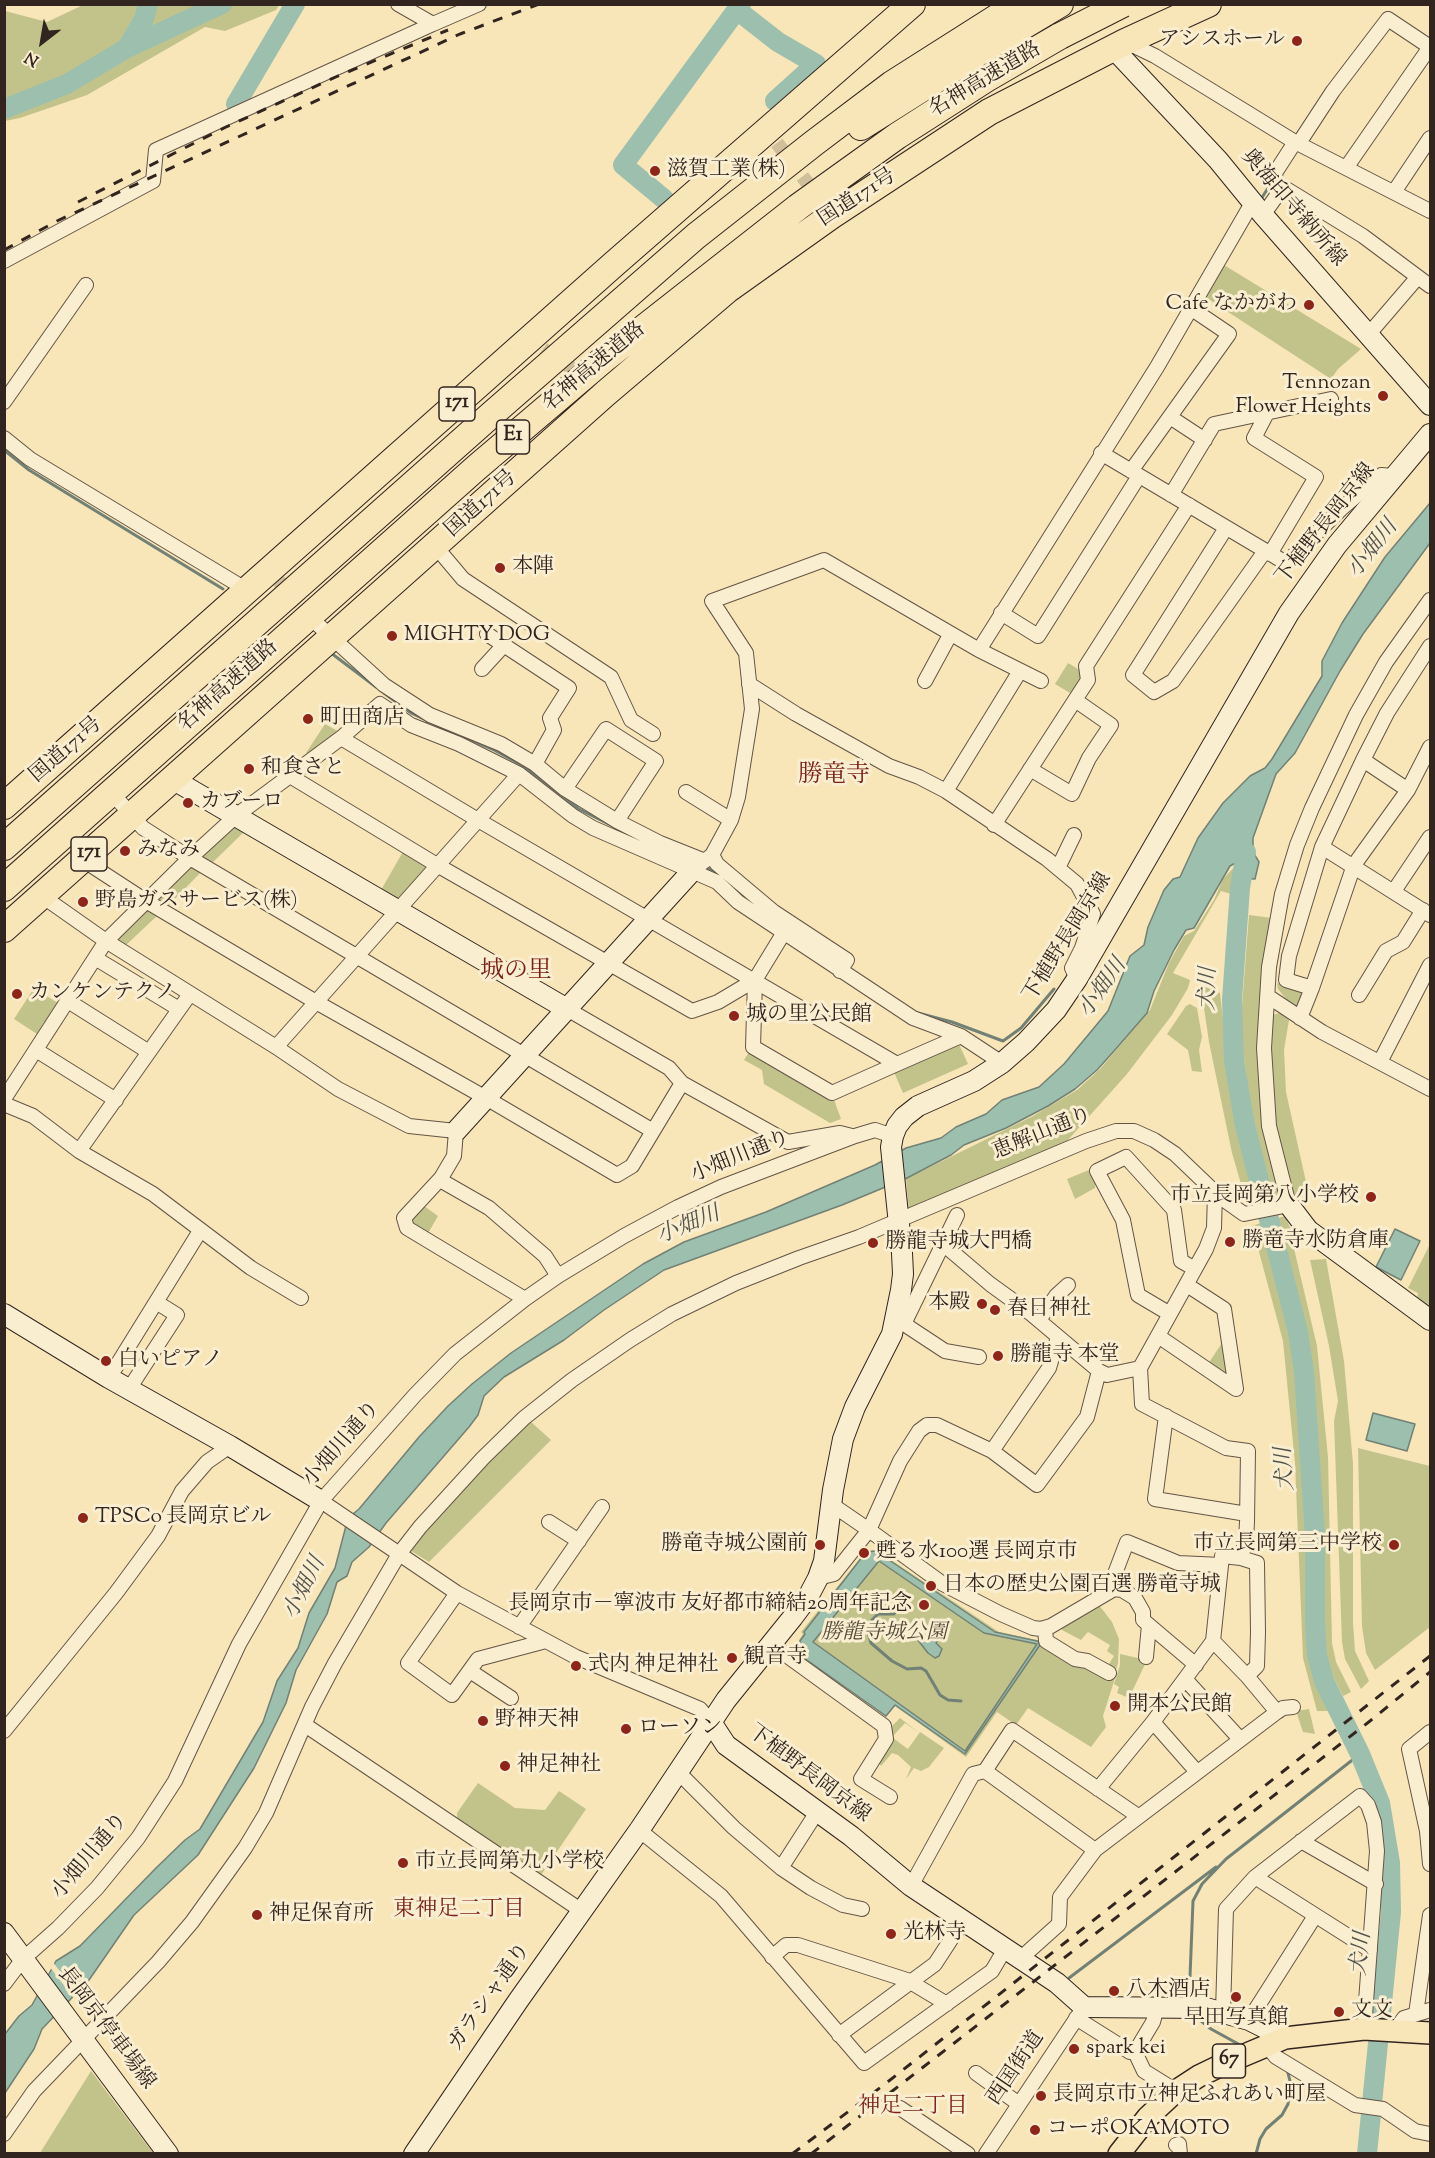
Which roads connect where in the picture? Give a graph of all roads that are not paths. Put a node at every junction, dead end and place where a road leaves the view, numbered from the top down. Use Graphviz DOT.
graph roads {
  1 [pos="398,4"];
  2 [pos="479,4"];
  3 [pos="900,4"];
  4 [pos="912,4"];
  5 [pos="1060,4"];
  6 [pos="1072,4"];
  7 [pos="1123,4"];
  8 [pos="1208,4"];
  9 [pos="1020,12"];
  10 [pos="433,24"];
  11 [pos="1119,45"];
  12 [pos="860,50"];
  13 [pos="1431,138"];
  14 [pos="1297,142"];
  15 [pos="1346,168"];
  16 [pos="1283,186"];
  17 [pos="1394,192"];
  18 [pos="1431,211"];
  19 [pos="1256,213"];
  20 [pos="4,261"];
  21 [pos="1417,278"];
  22 [pos="86,285"];
  23 [pos="1431,286"];
  24 [pos="1192,309"];
  25 [pos="1368,335"];
  26 [pos="1331,399"];
  27 [pos="4,402"];
  28 [pos="1431,405"];
  29 [pos="1267,413"];
  30 [pos="1170,417"];
  31 [pos="1431,434"];
  32 [pos="4,438"];
  33 [pos="1205,440"];
  34 [pos="1101,453"];
  35 [pos="1135,474"];
  36 [pos="1394,476"];
  37 [pos="1171,495"];
  38 [pos="1189,505"];
  39 [pos="1226,528"];
  40 [pos="436,547"];
  41 [pos="1268,552"];
  42 [pos="247,590"];
  43 [pos="1431,600"];
  44 [pos="1001,613"];
  45 [pos="324,629"];
  46 [pos="487,634"];
  47 [pos="950,634"];
  48 [pos="504,645"];
  49 [pos="1431,646"];
  50 [pos="979,650"];
  51 [pos="482,669"];
  52 [pos="1020,671"];
  53 [pos="925,681"];
  54 [pos="1041,681"];
  55 [pos="749,684"];
  56 [pos="1075,700"];
  57 [pos="653,734"];
  58 [pos="341,738"];
  59 [pos="1431,747"];
  60 [pos="1364,760"];
  61 [pos="535,764"];
  62 [pos="1030,769"];
  63 [pos="519,774"];
  64 [pos="290,776"];
  65 [pos="174,780"];
  66 [pos="565,789"];
  67 [pos="1408,790"];
  68 [pos="946,791"];
  69 [pos="686,792"];
  70 [pos="4,806"];
  71 [pos="126,808"];
  72 [pos="237,815"];
  73 [pos="478,820"];
  74 [pos="731,820"];
  75 [pos="617,821"];
  76 [pos="994,825"];
  77 [pos="1074,835"];
  78 [pos="1431,837"];
  79 [pos="4,847"];
  80 [pos="1322,847"];
  81 [pos="190,858"];
  82 [pos="82,860"];
  83 [pos="703,863"];
  84 [pos="1354,865"];
  85 [pos="437,866"];
  86 [pos="1058,868"];
  87 [pos="4,888"];
  88 [pos="1394,891"];
  89 [pos="42,896"];
  90 [pos="147,901"];
  91 [pos="398,910"];
  92 [pos="1427,912"];
  93 [pos="649,919"];
  94 [pos="4,929"];
  95 [pos="783,934"];
  96 [pos="106,941"];
  97 [pos="357,957"];
  98 [pos="95,958"];
  99 [pos="608,963"];
  100 [pos="1431,965"];
  101 [pos="840,970"];
  102 [pos="1077,979"];
  103 [pos="754,981"];
  104 [pos="1312,988"];
  105 [pos="190,993"];
  106 [pos="1359,994"];
  107 [pos="1269,997"];
  108 [pos="68,1001"];
  109 [pos="316,1002"];
  110 [pos="180,1009"];
  111 [pos="567,1009"];
  112 [pos="1300,1018"];
  113 [pos="961,1036"];
  114 [pos="276,1047"];
  115 [pos="36,1050"];
  116 [pos="149,1052"];
  117 [pos="525,1055"];
  118 [pos="1002,1062"];
  119 [pos="1380,1062"];
  120 [pos="897,1064"];
  121 [pos="682,1083"];
  122 [pos="1430,1087"];
  123 [pos="486,1098"];
  124 [pos="116,1100"];
  125 [pos="4,1101"];
  126 [pos="456,1131"];
  127 [pos="653,1131"];
  128 [pos="855,1136"];
  129 [pos="893,1136"];
  130 [pos="79,1151"];
  131 [pos="440,1180"];
  132 [pos="1215,1192"];
  133 [pos="1286,1205"];
  134 [pos="957,1215"];
  135 [pos="897,1217"];
  136 [pos="200,1231"];
  137 [pos="943,1244"];
  138 [pos="1195,1269"];
  139 [pos="558,1276"];
  140 [pos="1068,1285"];
  141 [pos="1186,1285"];
  142 [pos="301,1298"];
  143 [pos="525,1299"];
  144 [pos="156,1302"];
  145 [pos="4,1314"];
  146 [pos="1170,1314"];
  147 [pos="1039,1320"];
  148 [pos="1431,1320"];
  149 [pos="900,1323"];
  150 [pos="1158,1336"];
  151 [pos="1058,1337"];
  152 [pos="979,1357"];
  153 [pos="1140,1368"];
  154 [pos="1099,1371"];
  155 [pos="109,1378"];
  156 [pos="129,1389"];
  157 [pos="1166,1416"];
  158 [pos="230,1446"];
  159 [pos="992,1451"];
  160 [pos="831,1504"];
  161 [pos="327,1505"];
  162 [pos="602,1508"];
  163 [pos="1247,1514"];
  164 [pos="549,1522"];
  165 [pos="868,1530"];
  166 [pos="579,1541"];
  167 [pos="397,1552"];
  168 [pos="1241,1558"];
  169 [pos="1221,1565"];
  170 [pos="818,1578"];
  171 [pos="1114,1589"];
  172 [pos="458,1593"];
  173 [pos="1149,1625"];
  174 [pos="519,1627"];
  175 [pos="1045,1628"];
  176 [pos="546,1641"];
  177 [pos="1213,1641"];
  178 [pos="771,1644"];
  179 [pos="1146,1657"];
  180 [pos="1196,1665"];
  181 [pos="470,1671"];
  182 [pos="1109,1673"];
  183 [pos="1247,1676"];
  184 [pos="1185,1679"];
  185 [pos="511,1698"];
  186 [pos="1293,1707"];
  187 [pos="1277,1712"];
  188 [pos="711,1722"];
  189 [pos="1153,1722"];
  190 [pos="304,1725"];
  191 [pos="4,1731"];
  192 [pos="1431,1732"];
  193 [pos="1240,1739"];
  194 [pos="678,1771"];
  195 [pos="985,1771"];
  196 [pos="1197,1772"];
  197 [pos="1098,1789"];
  198 [pos="890,1797"];
  199 [pos="817,1812"];
  200 [pos="1138,1816"];
  201 [pos="639,1830"];
  202 [pos="1429,1832"];
  203 [pos="1301,1841"];
  204 [pos="1095,1850"];
  205 [pos="1431,1864"];
  206 [pos="781,1868"];
  207 [pos="1255,1877"];
  208 [pos="1376,1884"];
  209 [pos="911,1886"];
  210 [pos="862,1909"];
  211 [pos="582,1911"];
  212 [pos="1431,1915"];
  213 [pos="1315,1916"];
  214 [pos="963,1921"];
  215 [pos="4,1933"];
  216 [pos="1371,1950"];
  217 [pos="1013,1954"];
  218 [pos="772,1957"];
  219 [pos="26,1962"];
  220 [pos="911,1982"];
  221 [pos="4,1984"];
  222 [pos="947,2004"];
  223 [pos="1157,2007"];
  224 [pos="1431,2010"];
  225 [pos="1223,2012"];
  226 [pos="1080,2013"];
  227 [pos="1416,2014"];
  228 [pos="1249,2020"];
  229 [pos="1378,2030"];
  230 [pos="1431,2033"];
  231 [pos="840,2035"];
  232 [pos="81,2036"];
  233 [pos="1276,2042"];
  234 [pos="1135,2052"];
  235 [pos="976,2073"];
  236 [pos="1176,2091"];
  237 [pos="1020,2104"];
  238 [pos="900,2108"];
  239 [pos="4,2134"];
  240 [pos="1431,2134"];
  241 [pos="993,2151"];
  242 [pos="1125,2152"];
  243 [pos="168,2154"];
  244 [pos="414,2154"];
  245 [pos="968,2154"];
  1 -- 10 [label="street"];
  2 -- 10 [label="street"];
  3 -- 12 [label="highway"];
  4 -- 12 [label="highway, 国道171号 / 171"];
  5 -- 9 [label="highway, 名神高速道路 / E1"];
  6 -- 11 [label="highway"];
  7 -- 87 [label="highway, 名神高速道路 / E1, bridge"];
  8 -- 11 [label="highway, 国道171号 / 171"];
  9 -- 79 [label="highway, 名神高速道路 / E1"];
  10 -- 20 [label="street"];
  11 -- 14 [label="street"];
  11 -- 19 [label="main road, 奥海印寺納所線"];
  11 -- 40 [label="highway, 国道171号 / 171"];
  12 -- 42 [label="highway, 国道171号 / 171"];
  13 -- 17 [label="street"];
  14 -- 15 [label="street"];
  14 -- 15 [label="street"];
  14 -- 16 [label="street"];
  15 -- 17 [label="street"];
  16 -- 19 [label="street"];
  16 -- 21 [label="street"];
  17 -- 18 [label="street"];
  19 -- 24 [label="street"];
  19 -- 25 [label="main road, 奥海印寺納所線"];
  21 -- 23 [label="street"];
  21 -- 25 [label="street"];
  22 -- 27 [label="street"];
  24 -- 30 [label="street"];
  24 -- 34 [label="street"];
  25 -- 28 [label="main road, 奥海印寺納所線"];
  26 -- 29 [label="street"];
  29 -- 33 [label="street"];
  29 -- 41 [label="street"];
  30 -- 33 [label="street"];
  30 -- 35 [label="street"];
  31 -- 36 [label="main road, 下植野長岡京線"];
  32 -- 42 [label="street"];
  33 -- 37 [label="street"];
  34 -- 35 [label="street"];
  34 -- 44 [label="street"];
  35 -- 37 [label="street"];
  35 -- 44 [label="street"];
  36 -- 41 [label="street"];
  36 -- 102 [label="main road, 下植野長岡京線"];
  37 -- 38 [label="street"];
  38 -- 39 [label="street"];
  38 -- 56 [label="street"];
  39 -- 41 [label="street"];
  39 -- 41 [label="street"];
  40 -- 45 [label="highway, 国道171号 / 171"];
  40 -- 57 [label="street"];
  42 -- 70 [label="highway, 国道171号 / 171"];
  43 -- 107 [label="street"];
  44 -- 50 [label="street"];
  45 -- 61 [label="street"];
  45 -- 65 [label="highway, 国道171号 / 171"];
  46 -- 48 [label="street"];
  47 -- 50 [label="street"];
  47 -- 53 [label="street"];
  47 -- 55 [label="street"];
  48 -- 51 [label="street"];
  48 -- 61 [label="street"];
  49 -- 60 [label="street"];
  50 -- 52 [label="street"];
  52 -- 54 [label="street"];
  52 -- 68 [label="street"];
  55 -- 68 [label="street"];
  55 -- 74 [label="street"];
  56 -- 62 [label="street"];
  56 -- 62 [label="street"];
  58 -- 63 [label="street"];
  58 -- 64 [label="street"];
  58 -- 73 [label="street"];
  59 -- 67 [label="street"];
  60 -- 67 [label="street"];
  60 -- 80 [label="street"];
  61 -- 66 [label="street"];
  62 -- 76 [label="street"];
  63 -- 73 [label="street"];
  63 -- 83 [label="street"];
  64 -- 72 [label="street"];
  64 -- 85 [label="street"];
  65 -- 71 [label="highway, 国道171号 / 171"];
  65 -- 72 [label="main road"];
  66 -- 75 [label="street"];
  66 -- 75 [label="street"];
  67 -- 84 [label="street"];
  68 -- 76 [label="street"];
  69 -- 74 [label="street"];
  71 -- 81 [label="street"];
  71 -- 82 [label="highway, 国道171号 / 171"];
  72 -- 81 [label="street"];
  72 -- 91 [label="main road"];
  73 -- 85 [label="street"];
  73 -- 93 [label="street"];
  74 -- 83 [label="street"];
  75 -- 83 [label="street"];
  76 -- 86 [label="street"];
  77 -- 86 [label="street"];
  78 -- 88 [label="street"];
  80 -- 84 [label="street"];
  80 -- 104 [label="street"];
  81 -- 90 [label="street"];
  81 -- 97 [label="street"];
  82 -- 89 [label="highway, 国道171号 / 171"];
  82 -- 90 [label="street"];
  83 -- 93 [label="main road"];
  83 -- 95 [label="street"];
  83 -- 101 [label="street"];
  84 -- 88 [label="street"];
  84 -- 104 [label="street"];
  85 -- 91 [label="street"];
  85 -- 99 [label="street"];
  86 -- 102 [label="street"];
  88 -- 92 [label="street"];
  89 -- 94 [label="highway, 国道171号 / 171"];
  89 -- 96 [label="street"];
  90 -- 96 [label="street"];
  90 -- 109 [label="street"];
  91 -- 97 [label="street"];
  91 -- 111 [label="main road"];
  92 -- 106 [label="street"];
  93 -- 99 [label="main road"];
  93 -- 103 [label="street"];
  95 -- 101 [label="street"];
  95 -- 103 [label="street"];
  96 -- 98 [label="street"];
  96 -- 105 [label="street"];
  97 -- 109 [label="street"];
  97 -- 117 [label="street"];
  98 -- 108 [label="street"];
  98 -- 110 [label="street"];
  99 -- 103 [label="street"];
  99 -- 111 [label="main road"];
  100 -- 119 [label="street"];
  101 -- 113 [label="street"];
  102 -- 118 [label="main road, 下植野長岡京線"];
  103 -- 120 [label="street"];
  103 -- 120 [label="street"];
  104 -- 112 [label="street"];
  105 -- 110 [label="street"];
  105 -- 114 [label="street"];
  107 -- 112 [label="street"];
  107 -- 133 [label="street"];
  108 -- 115 [label="street"];
  108 -- 116 [label="street"];
  109 -- 114 [label="street"];
  109 -- 123 [label="street"];
  110 -- 116 [label="street"];
  111 -- 117 [label="main road"];
  111 -- 121 [label="street"];
  112 -- 119 [label="street"];
  113 -- 118 [label="street"];
  113 -- 120 [label="street"];
  114 -- 126 [label="street"];
  115 -- 124 [label="street"];
  115 -- 125 [label="street"];
  116 -- 124 [label="street"];
  117 -- 123 [label="main road"];
  117 -- 127 [label="street"];
  118 -- 129 [label="main road, 下植野長岡京線"];
  119 -- 122 [label="street"];
  121 -- 127 [label="street"];
  121 -- 128 [label="street"];
  123 -- 126 [label="main road"];
  123 -- 127 [label="street"];
  124 -- 130 [label="street"];
  125 -- 130 [label="street"];
  126 -- 131 [label="street"];
  128 -- 129 [label="street, 小畑川通り"];
  128 -- 139 [label="street, 小畑川通り"];
  129 -- 135 [label="main road"];
  130 -- 136 [label="street"];
  131 -- 139 [label="street"];
  131 -- 143 [label="street"];
  132 -- 133 [label="street, 恵解山通り"];
  132 -- 135 [label="street, 恵解山通り"];
  132 -- 138 [label="street"];
  133 -- 148 [label="main road"];
  134 -- 137 [label="street"];
  135 -- 149 [label="main road"];
  135 -- 167 [label="street, 恵解山通り"];
  136 -- 142 [label="street"];
  136 -- 144 [label="street"];
  137 -- 147 [label="street"];
  137 -- 149 [label="street"];
  138 -- 141 [label="street"];
  138 -- 146 [label="street"];
  139 -- 143 [label="street, 小畑川通り"];
  140 -- 147 [label="street"];
  141 -- 146 [label="street"];
  141 -- 150 [label="street"];
  143 -- 161 [label="street, 小畑川通り"];
  144 -- 155 [label="street"];
  144 -- 156 [label="street"];
  145 -- 155 [label="main road"];
  146 -- 150 [label="street"];
  147 -- 151 [label="street"];
  149 -- 152 [label="street"];
  149 -- 160 [label="main road"];
  150 -- 153 [label="street"];
  151 -- 154 [label="street"];
  151 -- 159 [label="street"];
  153 -- 154 [label="street"];
  153 -- 157 [label="street"];
  154 -- 159 [label="street"];
  155 -- 156 [label="main road"];
  156 -- 158 [label="main road"];
  157 -- 163 [label="street"];
  157 -- 163 [label="street"];
  158 -- 161 [label="main road"];
  158 -- 191 [label="street"];
  159 -- 165 [label="street"];
  160 -- 165 [label="street"];
  160 -- 170 [label="main road"];
  161 -- 167 [label="street"];
  161 -- 219 [label="street, 小畑川通り"];
  162 -- 166 [label="street"];
  163 -- 168 [label="street"];
  164 -- 166 [label="street"];
  165 -- 170 [label="street"];
  165 -- 175 [label="street"];
  166 -- 174 [label="street"];
  167 -- 172 [label="street"];
  167 -- 190 [label="street, 恵解山通り"];
  168 -- 169 [label="street"];
  168 -- 183 [label="street"];
  169 -- 171 [label="street"];
  169 -- 177 [label="street"];
  170 -- 178 [label="main road"];
  171 -- 173 [label="street"];
  171 -- 175 [label="street"];
  172 -- 174 [label="street"];
  172 -- 181 [label="street"];
  173 -- 179 [label="street"];
  173 -- 180 [label="street"];
  174 -- 176 [label="street"];
  175 -- 182 [label="street"];
  176 -- 181 [label="street"];
  176 -- 188 [label="street"];
  177 -- 180 [label="street"];
  177 -- 183 [label="street"];
  178 -- 188 [label="main road"];
  178 -- 198 [label="street"];
  180 -- 184 [label="street"];
  181 -- 185 [label="street"];
  183 -- 187 [label="street"];
  184 -- 189 [label="street"];
  184 -- 193 [label="street"];
  186 -- 187 [label="street"];
  187 -- 193 [label="street"];
  188 -- 194 [label="main road, ガラシャ通り"];
  188 -- 199 [label="main road, 下植野長岡京線"];
  189 -- 196 [label="street"];
  189 -- 197 [label="street"];
  190 -- 211 [label="street"];
  190 -- 232 [label="street, 恵解山通り"];
  192 -- 202 [label="street"];
  193 -- 196 [label="street"];
  194 -- 201 [label="main road, ガラシャ通り"];
  194 -- 206 [label="street"];
  195 -- 197 [label="street"];
  195 -- 204 [label="street"];
  195 -- 209 [label="street"];
  196 -- 200 [label="street"];
  197 -- 200 [label="street"];
  199 -- 206 [label="street"];
  199 -- 209 [label="main road, 下植野長岡京線"];
  200 -- 204 [label="street"];
  201 -- 211 [label="main road, ガラシャ通り"];
  201 -- 218 [label="street"];
  202 -- 205 [label="street"];
  203 -- 207 [label="street"];
  203 -- 208 [label="street"];
  203 -- 208 [label="street"];
  204 -- 217 [label="street"];
  206 -- 210 [label="street"];
  207 -- 213 [label="street"];
  207 -- 225 [label="street"];
  208 -- 216 [label="street"];
  209 -- 214 [label="main road, 下植野長岡京線"];
  211 -- 244 [label="main road, ガラシャ通り"];
  212 -- 227 [label="street"];
  213 -- 216 [label="street"];
  213 -- 228 [label="street"];
  214 -- 217 [label="main road, 下植野長岡京線"];
  214 -- 220 [label="street"];
  215 -- 219 [label="main road, 長岡京停車場線"];
  216 -- 229 [label="street"];
  217 -- 222 [label="street"];
  217 -- 226 [label="main road, 下植野長岡京線"];
  218 -- 220 [label="street"];
  218 -- 231 [label="street"];
  219 -- 221 [label="street, 小畑川通り"];
  219 -- 232 [label="main road, 長岡京停車場線"];
  220 -- 222 [label="street"];
  220 -- 231 [label="street"];
  222 -- 231 [label="street"];
  223 -- 225 [label="main road"];
  223 -- 226 [label="main road"];
  223 -- 234 [label="street"];
  224 -- 227 [label="street"];
  225 -- 228 [label="main road"];
  226 -- 234 [label="street"];
  226 -- 237 [label="street, 西国街道"];
  227 -- 229 [label="street"];
  228 -- 233 [label="main road"];
  229 -- 230 [label="main road, 67"];
  229 -- 233 [label="main road, 67"];
  232 -- 239 [label="street, 恵解山通り"];
  232 -- 243 [label="main road, 長岡京停車場線"];
  233 -- 236 [label="main road, 67"];
  233 -- 240 [label="street"];
  234 -- 236 [label="street"];
  235 -- 237 [label="street"];
  236 -- 242 [label="main road, 67"];
  237 -- 241 [label="street, 西国街道"];
  238 -- 245 [label="street"];
}
